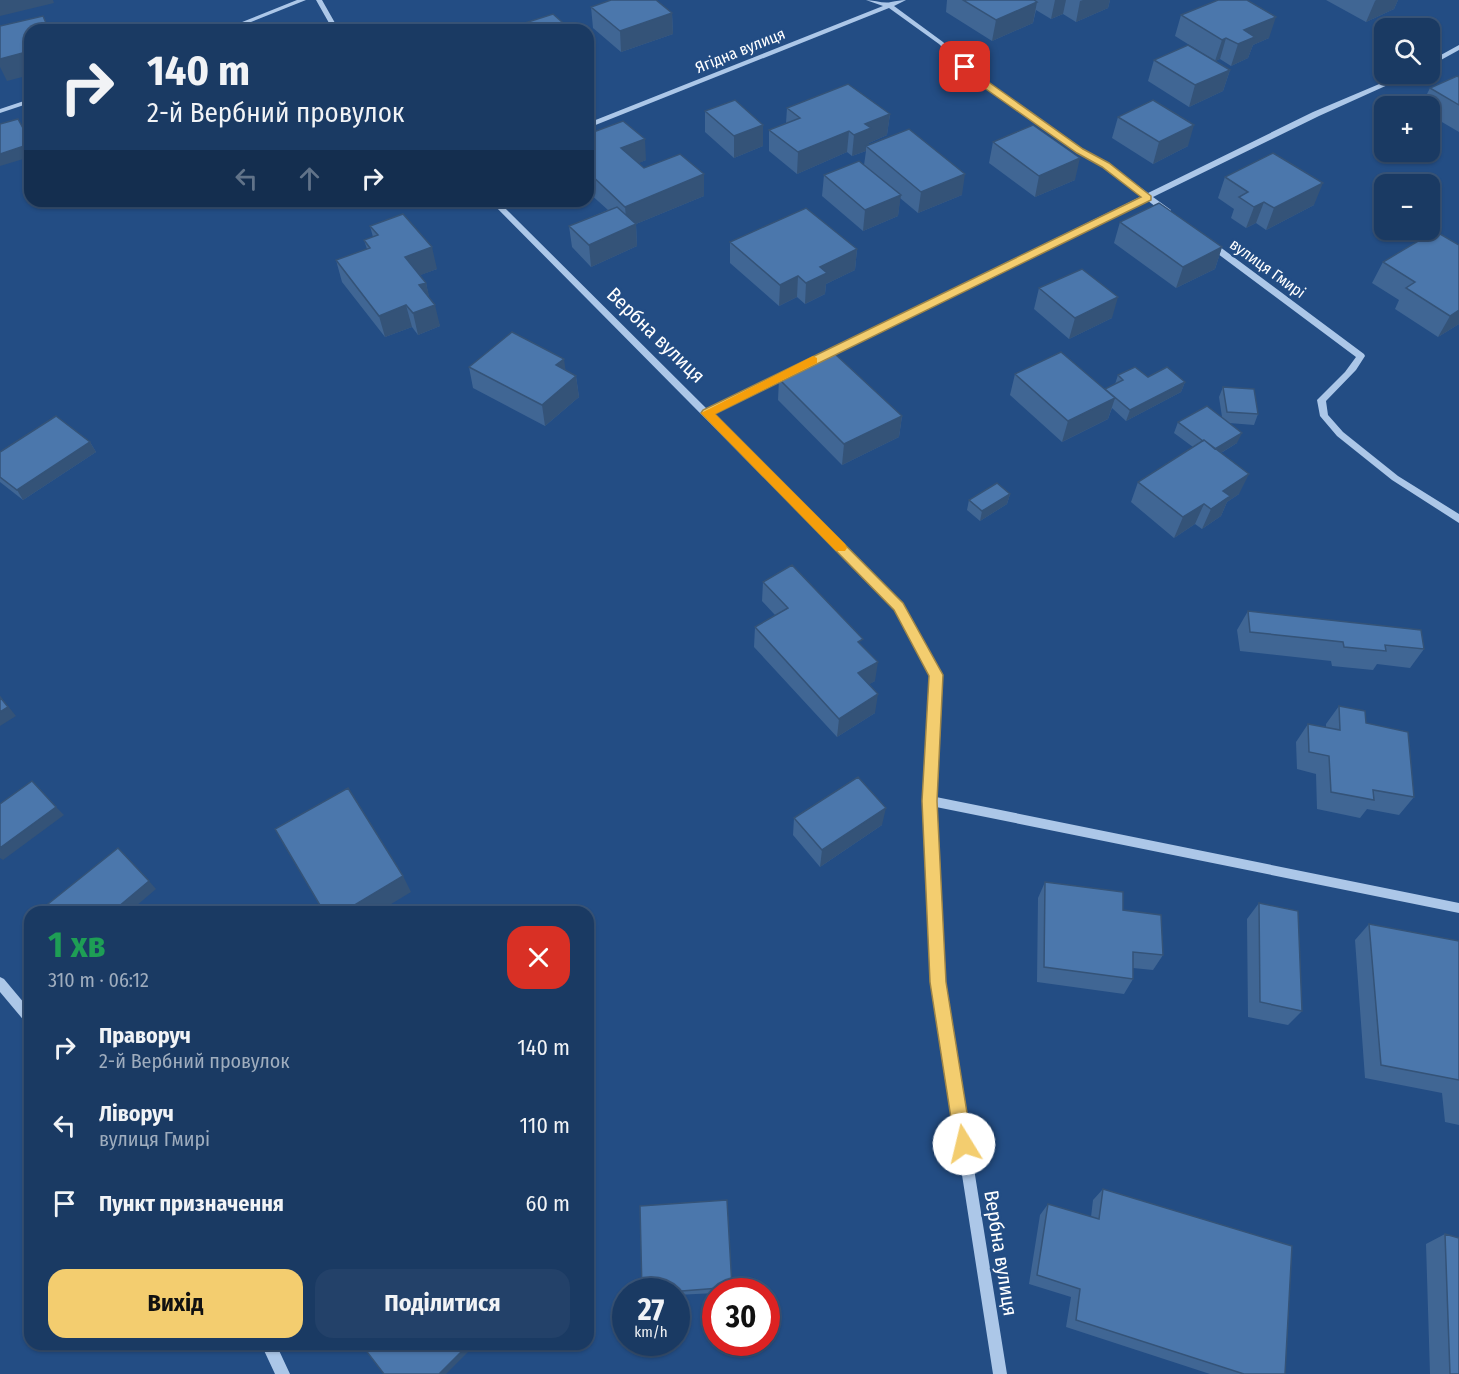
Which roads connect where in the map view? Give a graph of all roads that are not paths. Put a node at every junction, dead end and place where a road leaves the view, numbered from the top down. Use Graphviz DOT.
graph roads {
  1 [pos="303,0"];
  2 [pos="319,0"];
  3 [pos="869,0"];
  4 [pos="903,0"];
  5 [pos="889,5"];
  6 [pos="241,24"];
  7 [pos="333,24"];
  8 [pos="1459,47"];
  9 [pos="1440,58"];
  10 [pos="1385,84"];
  11 [pos="24,103"];
  12 [pos="0,111"];
  13 [pos="594,124"];
  14 [pos="1148,198"];
  15 [pos="500,207"];
  16 [pos="1175,218"];
  17 [pos="1202,238"];
  18 [pos="707,413"];
  19 [pos="1459,519"];
  20 [pos="930,801"];
  21 [pos="1459,908"];
  22 [pos="0,983"];
  23 [pos="24,1012"];
  24 [pos="271,1350"];
  25 [pos="283,1374"];
  26 [pos="1000,1374"];
  1 -- 6 [label="street"];
  2 -- 7 [label="street"];
  3 -- 5 [label="street"];
  4 -- 5 [label="street, Ягідна вулиця"];
  5 -- 13 [label="street, Ягідна вулиця"];
  5 -- 14 [label="street"];
  8 -- 9 [label="street"];
  10 -- 14 [label="street"];
  11 -- 12 [label="street"];
  14 -- 16 [label="street"];
  14 -- 18 [label="street"];
  15 -- 18 [label="street, Вербна вулиця"];
  17 -- 19 [label="street, вулиця Гмирі"];
  18 -- 20 [label="street, Вербна вулиця"];
  20 -- 21 [label="street"];
  20 -- 26 [label="street, Вербна вулиця"];
  22 -- 23 [label="street"];
  24 -- 25 [label="street"];
}
